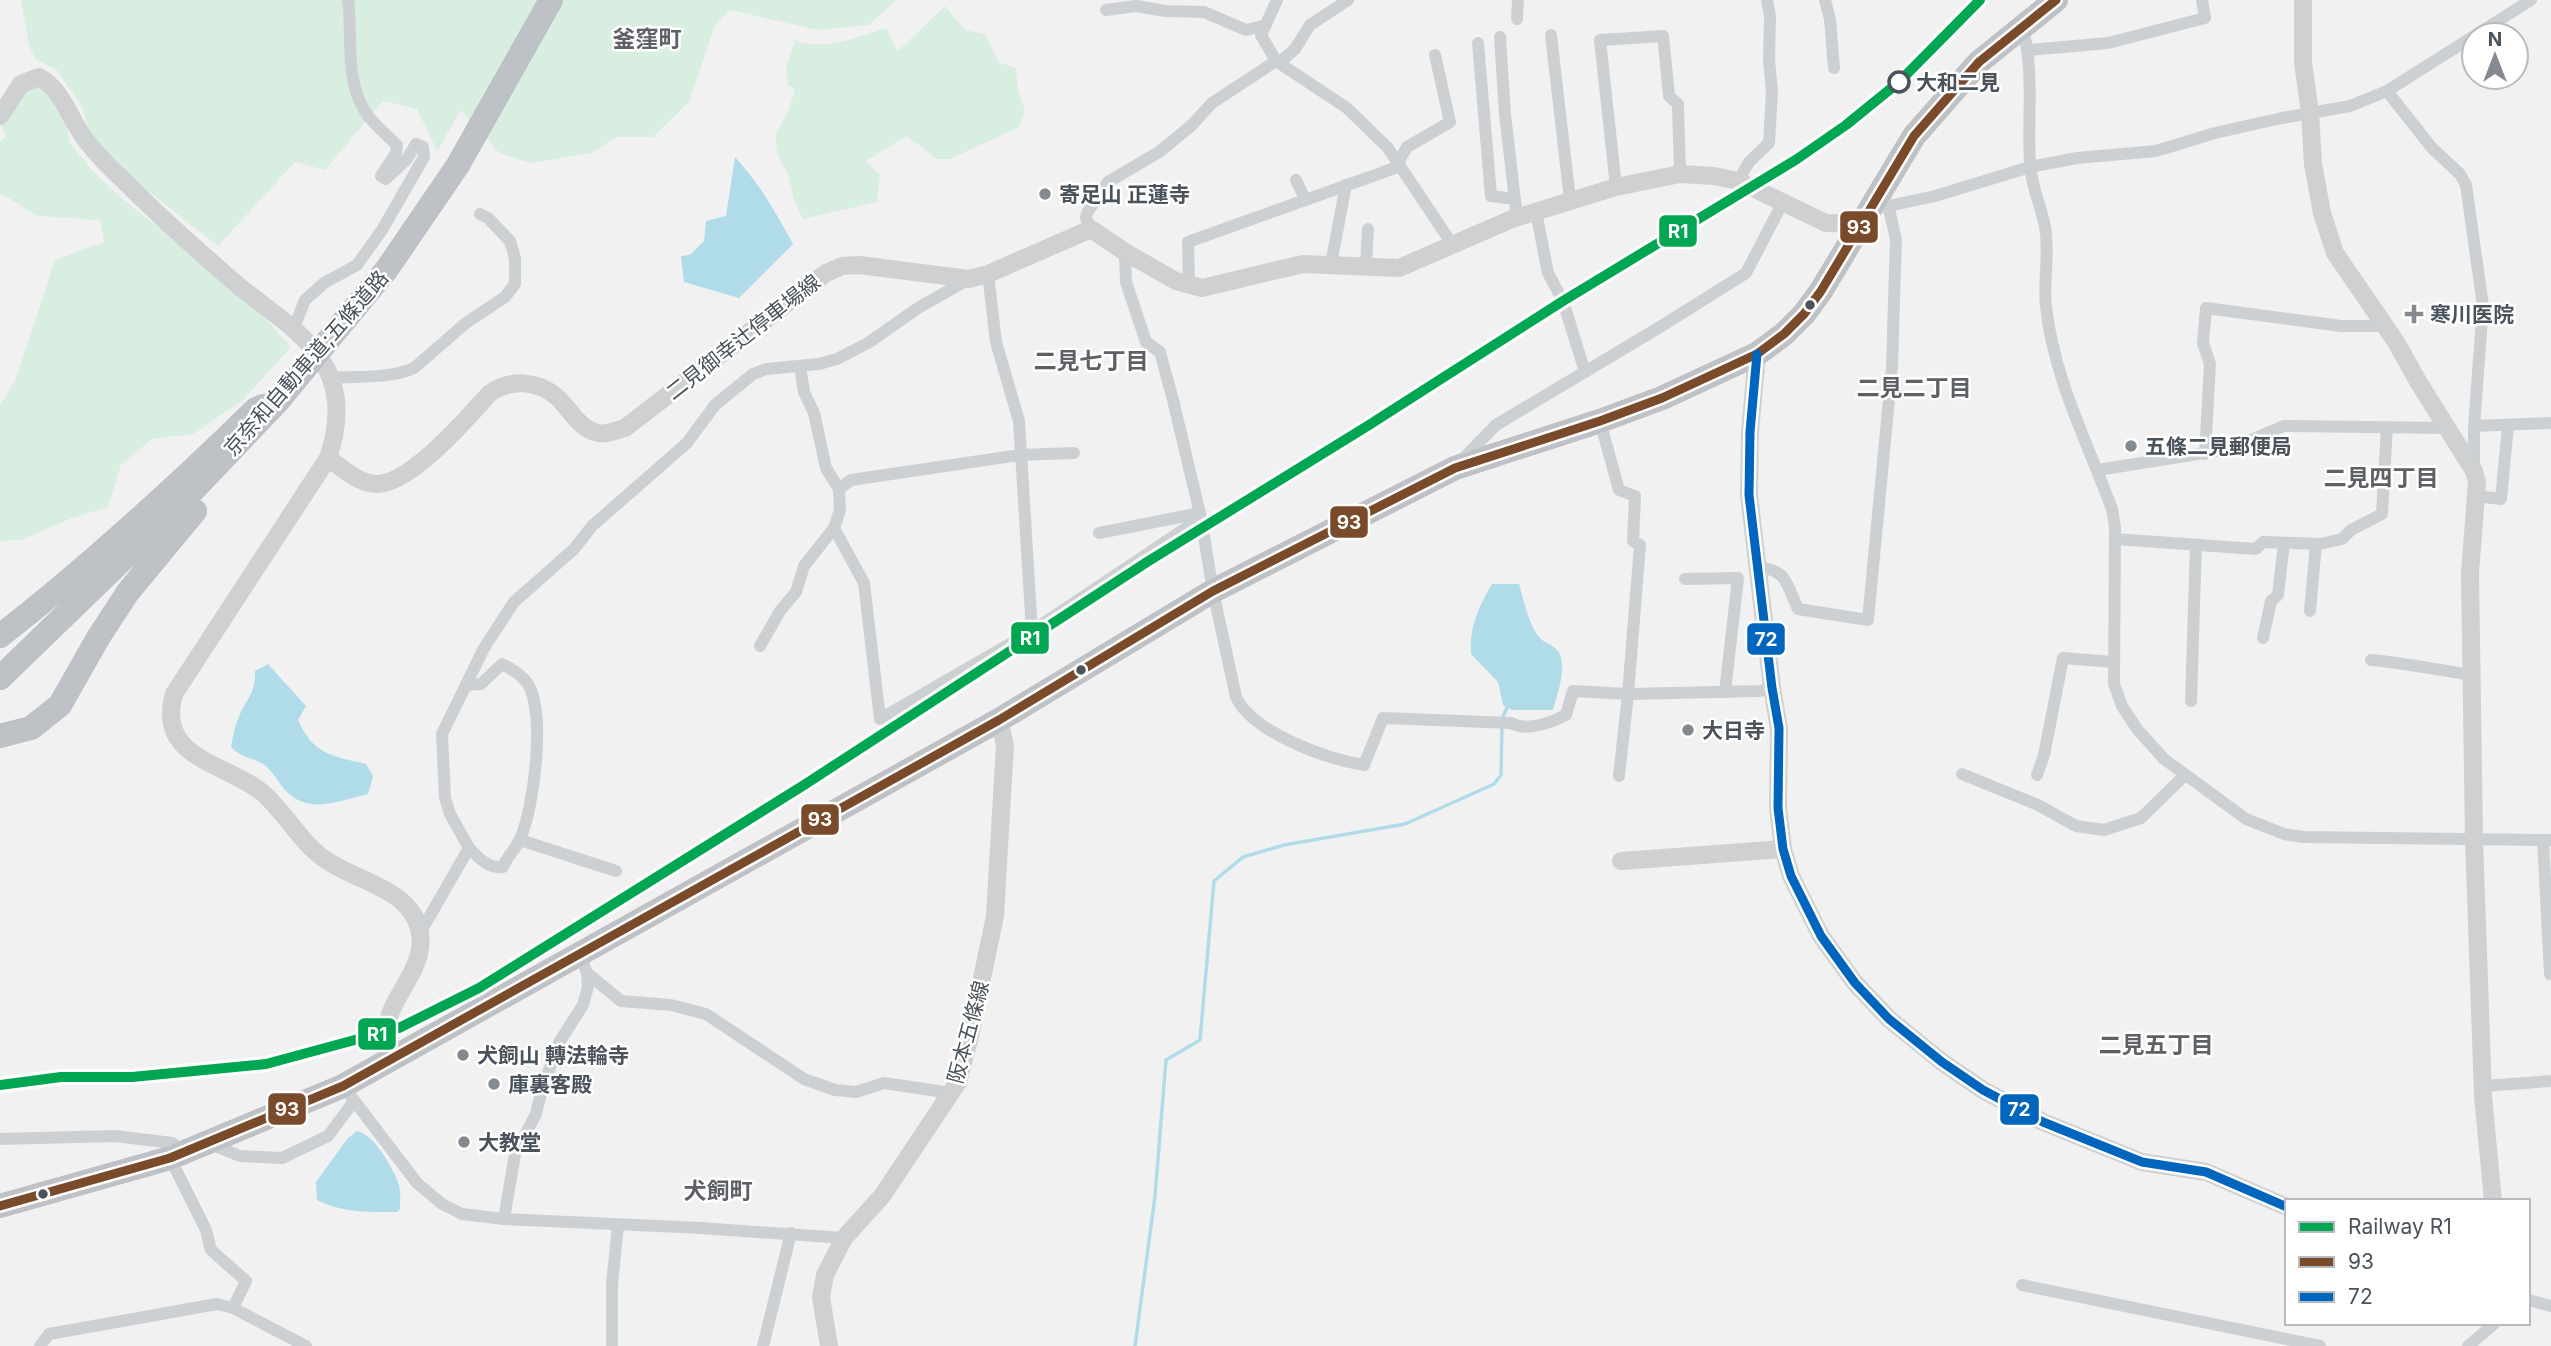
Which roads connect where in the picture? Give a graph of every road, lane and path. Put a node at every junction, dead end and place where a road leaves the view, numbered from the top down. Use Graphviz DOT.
graph roads {
  1 [pos="348,0"];
  2 [pos="551,0"];
  3 [pos="1277,0"];
  4 [pos="1349,0"];
  5 [pos="1518,0"];
  6 [pos="1767,0"];
  7 [pos="1825,0"];
  8 [pos="2056,0"];
  9 [pos="2202,0"];
  10 [pos="2302,0"];
  11 [pos="2531,0"];
  12 [pos="1107,10"];
  13 [pos="1517,19"];
  14 [pos="1266,25"];
  15 [pos="2022,26"];
  16 [pos="1551,35"];
  17 [pos="1500,37"];
  18 [pos="1478,43"];
  19 [pos="2029,50"];
  20 [pos="1435,55"];
  21 [pos="1278,62"];
  22 [pos="1834,68"];
  23 [pos="2387,91"];
  24 [pos="2310,113"];
  25 [pos="0,116"];
  26 [pos="1399,160"];
  27 [pos="2030,167"];
  28 [pos="1681,174"];
  29 [pos="1296,180"];
  30 [pos="1738,181"];
  31 [pos="1346,185"];
  32 [pos="1616,187"];
  33 [pos="1305,199"];
  34 [pos="1515,199"];
  35 [pos="1570,200"];
  36 [pos="1782,204"];
  37 [pos="1536,212"];
  38 [pos="1873,213"];
  39 [pos="480,214"];
  40 [pos="1517,218"];
  41 [pos="1091,229"];
  42 [pos="1368,229"];
  43 [pos="1452,244"];
  44 [pos="1125,252"];
  45 [pos="1331,264"];
  46 [pos="1366,265"];
  47 [pos="988,274"];
  48 [pos="969,279"];
  49 [pos="1189,286"];
  50 [pos="2385,326"];
  51 [pos="293,330"];
  52 [pos="333,335"];
  53 [pos="1757,354"];
  54 [pos="800,366"];
  55 [pos="1585,372"];
  56 [pos="331,378"];
  57 [pos="1601,421"];
  58 [pos="2551,423"];
  59 [pos="2508,425"];
  60 [pos="2474,426"];
  61 [pos="2387,427"];
  62 [pos="2447,428"];
  63 [pos="1074,453"];
  64 [pos="2205,454"];
  65 [pos="1020,455"];
  66 [pos="328,458"];
  67 [pos="1455,468"];
  68 [pos="2098,470"];
  69 [pos="2474,471"];
  70 [pos="839,489"];
  71 [pos="2476,496"];
  72 [pos="183,501"];
  73 [pos="1200,516"];
  74 [pos="834,528"];
  75 [pos="1099,533"];
  76 [pos="2115,539"];
  77 [pos="2284,543"];
  78 [pos="2316,544"];
  79 [pos="2196,545"];
  80 [pos="1758,568"];
  81 [pos="1685,579"];
  82 [pos="1213,591"];
  83 [pos="2310,611"];
  84 [pos="1032,631"];
  85 [pos="0,636"];
  86 [pos="2263,638"];
  87 [pos="760,646"];
  88 [pos="2371,660"];
  89 [pos="2113,662"];
  90 [pos="2472,675"];
  91 [pos="0,678"];
  92 [pos="467,685"];
  93 [pos="1772,688"];
  94 [pos="1725,692"];
  95 [pos="1628,694"];
  96 [pos="2191,701"];
  97 [pos="999,720"];
  98 [pos="0,736"];
  99 [pos="1962,775"];
  100 [pos="2037,775"];
  101 [pos="2185,775"];
  102 [pos="1619,776"];
  103 [pos="2474,839"];
  104 [pos="520,840"];
  105 [pos="2547,840"];
  106 [pos="469,848"];
  107 [pos="1783,849"];
  108 [pos="1621,861"];
  109 [pos="616,871"];
  110 [pos="420,933"];
  111 [pos="584,964"];
  112 [pos="2550,974"];
  113 [pos="392,1058"];
  114 [pos="2551,1081"];
  115 [pos="2483,1086"];
  116 [pos="349,1093"];
  117 [pos="951,1093"];
  118 [pos="0,1139"];
  119 [pos="206,1143"];
  120 [pos="178,1155"];
  121 [pos="2493,1199"];
  122 [pos="0,1206"];
  123 [pos="2285,1206"];
  124 [pos="504,1219"];
  125 [pos="618,1225"];
  126 [pos="791,1233"];
  127 [pos="844,1238"];
  128 [pos="2022,1286"];
  129 [pos="2530,1301"];
  130 [pos="2551,1306"];
  131 [pos="233,1308"];
  132 [pos="2494,1325"];
  133 [pos="40,1346"];
  134 [pos="306,1346"];
  135 [pos="612,1346"];
  136 [pos="763,1346"];
  137 [pos="829,1346"];
  138 [pos="2320,1346"];
  139 [pos="2468,1346"];
  1 -- 51 [label="street"];
  2 -- 52 [label="highway, 京奈和自動車道;五條道路"];
  3 -- 14 [label="street"];
  4 -- 21 [label="street"];
  5 -- 13 [label="street"];
  6 -- 30 [label="street"];
  7 -- 22 [label="street"];
  8 -- 15 [label="highway"];
  9 -- 19 [label="street"];
  10 -- 24 [label="street"];
  11 -- 23 [label="street"];
  12 -- 14 [label="street"];
  14 -- 21 [label="street"];
  15 -- 19 [label="street"];
  15 -- 38 [label="highway"];
  16 -- 35 [label="street"];
  17 -- 34 [label="street"];
  18 -- 34 [label="street"];
  19 -- 27 [label="street"];
  20 -- 26 [label="street"];
  21 -- 26 [label="street"];
  21 -- 41 [label="street"];
  23 -- 24 [label="street"];
  23 -- 60 [label="street"];
  24 -- 27 [label="street"];
  24 -- 50 [label="street"];
  25 -- 51 [label="street"];
  26 -- 31 [label="street"];
  26 -- 43 [label="street"];
  27 -- 38 [label="street"];
  27 -- 68 [label="street"];
  28 -- 30 [label="street"];
  28 -- 32 [label="street"];
  28 -- 32 [label="street"];
  29 -- 33 [label="street"];
  30 -- 36 [label="street"];
  31 -- 33 [label="street"];
  31 -- 45 [label="street"];
  32 -- 35 [label="street"];
  33 -- 49 [label="street"];
  34 -- 40 [label="street"];
  35 -- 37 [label="street"];
  36 -- 38 [label="street"];
  36 -- 55 [label="street"];
  37 -- 40 [label="street"];
  37 -- 55 [label="street"];
  38 -- 53 [label="highway"];
  38 -- 80 [label="street"];
  39 -- 56 [label="street"];
  40 -- 43 [label="street"];
  41 -- 44 [label="street"];
  41 -- 47 [label="street, 二見御幸辻停車場線"];
  42 -- 46 [label="street"];
  43 -- 46 [label="street"];
  44 -- 49 [label="street"];
  44 -- 73 [label="street"];
  45 -- 46 [label="street"];
  45 -- 49 [label="street"];
  47 -- 48 [label="street, 二見御幸辻停車場線"];
  47 -- 65 [label="street"];
  48 -- 54 [label="street"];
  48 -- 66 [label="street, 二見御幸辻停車場線"];
  50 -- 62 [label="street"];
  50 -- 64 [label="street"];
  51 -- 56 [label="street"];
  52 -- 72 [label="highway, 京奈和自動車道;五條道路, bridge"];
  52 -- 72 [label="highway, bridge"];
  53 -- 57 [label="highway"];
  53 -- 80 [label="street"];
  54 -- 70 [label="street"];
  54 -- 92 [label="street"];
  55 -- 67 [label="street"];
  56 -- 66 [label="street"];
  57 -- 67 [label="highway"];
  57 -- 95 [label="street"];
  58 -- 59 [label="street"];
  59 -- 60 [label="street"];
  59 -- 71 [label="street"];
  60 -- 69 [label="street"];
  61 -- 62 [label="street"];
  61 -- 64 [label="street"];
  61 -- 78 [label="street"];
  62 -- 69 [label="street"];
  63 -- 65 [label="street"];
  64 -- 68 [label="street"];
  65 -- 70 [label="street"];
  65 -- 84 [label="street"];
  66 -- 110 [label="street"];
  67 -- 82 [label="highway"];
  68 -- 76 [label="street"];
  69 -- 71 [label="street"];
  70 -- 74 [label="street"];
  71 -- 90 [label="street"];
  72 -- 85 [label="highway"];
  72 -- 91 [label="highway, 京奈和自動車道;五條道路"];
  72 -- 98 [label="highway"];
  73 -- 75 [label="street"];
  73 -- 82 [label="street"];
  73 -- 84 [label="street"];
  74 -- 84 [label="street"];
  74 -- 87 [label="street"];
  76 -- 79 [label="street"];
  76 -- 89 [label="street"];
  77 -- 78 [label="street"];
  77 -- 79 [label="street"];
  77 -- 86 [label="street"];
  78 -- 83 [label="street"];
  79 -- 96 [label="street"];
  80 -- 93 [label="street"];
  81 -- 94 [label="street"];
  82 -- 95 [label="street"];
  82 -- 97 [label="highway"];
  88 -- 90 [label="street"];
  89 -- 100 [label="street"];
  89 -- 101 [label="street"];
  90 -- 103 [label="street"];
  92 -- 104 [label="street"];
  92 -- 106 [label="street"];
  93 -- 94 [label="street"];
  93 -- 107 [label="street"];
  94 -- 95 [label="street"];
  95 -- 102 [label="street"];
  97 -- 111 [label="highway"];
  97 -- 117 [label="street, 阪本五條線"];
  99 -- 101 [label="street"];
  101 -- 103 [label="street"];
  103 -- 105 [label="street"];
  103 -- 115 [label="street"];
  104 -- 106 [label="street"];
  104 -- 109 [label="street"];
  105 -- 112 [label="street"];
  106 -- 110 [label="street"];
  107 -- 108 [label="street"];
  107 -- 123 [label="street"];
  110 -- 113 [label="street"];
  111 -- 113 [label="highway"];
  111 -- 117 [label="street"];
  111 -- 124 [label="street"];
  113 -- 116 [label="highway"];
  114 -- 115 [label="street"];
  115 -- 121 [label="street"];
  116 -- 119 [label="highway"];
  116 -- 119 [label="street"];
  116 -- 124 [label="street"];
  117 -- 127 [label="street, 阪本五條線"];
  118 -- 120 [label="street"];
  119 -- 120 [label="highway"];
  120 -- 122 [label="highway"];
  120 -- 131 [label="street"];
  124 -- 125 [label="street"];
  125 -- 126 [label="street"];
  125 -- 135 [label="street"];
  126 -- 127 [label="street"];
  126 -- 136 [label="street"];
  127 -- 137 [label="street, 阪本五條線"];
  128 -- 138 [label="street"];
  129 -- 130 [label="street"];
  131 -- 133 [label="street"];
  131 -- 134 [label="street"];
  132 -- 139 [label="street"];
}
